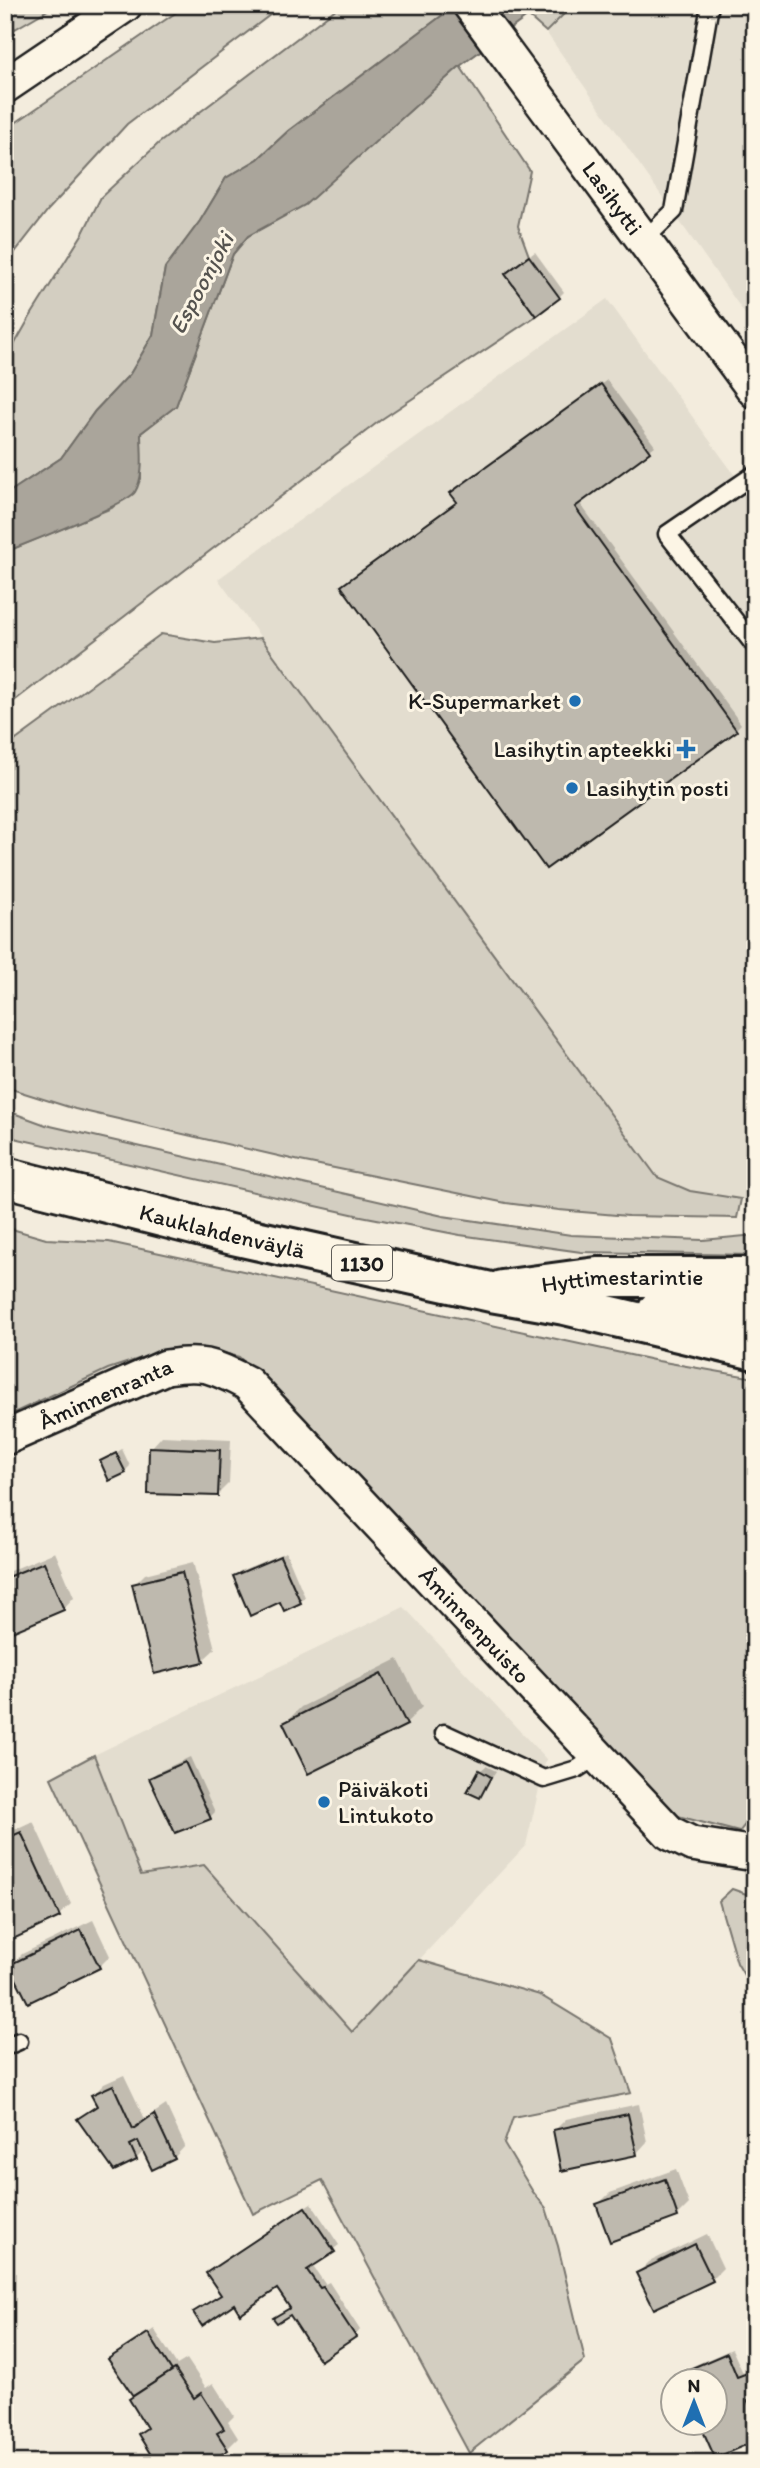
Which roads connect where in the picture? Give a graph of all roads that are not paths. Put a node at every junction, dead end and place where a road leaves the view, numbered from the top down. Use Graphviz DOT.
graph roads {
  1 [pos="125,5"];
  2 [pos="470,5"];
  3 [pos="710,5"];
  4 [pos="5,86"];
  5 [pos="645,239"];
  6 [pos="755,391"];
  7 [pos="755,474"];
  8 [pos="755,646"];
  9 [pos="5,1177"];
  10 [pos="755,1277"];
  11 [pos="491,1292"];
  12 [pos="565,1305"];
  13 [pos="755,1315"];
  14 [pos="755,1350"];
  15 [pos="211,1366"];
  16 [pos="5,1438"];
  17 [pos="443,1733"];
  18 [pos="597,1756"];
  19 [pos="755,1854"];
  1 -- 4 [label="street"];
  2 -- 5 [label="street, Lasihytti"];
  3 -- 5 [label="lane"];
  5 -- 6 [label="street, Lasihytti"];
  7 -- 8 [label="lane"];
  9 -- 11 [label="main road, Kauklahdenväylä / 1130"];
  10 -- 11 [label="main road, Hyttimestarintie"];
  11 -- 12 [label="main road, Kauklahdenväylä / 1130"];
  12 -- 13 [label="main road, Kauklahdenväylä / 1130"];
  12 -- 14 [label="main road, Kauklahdenväylä / 1130"];
  15 -- 16 [label="street, Åminnenranta"];
  15 -- 18 [label="street, Åminnenpuisto"];
  17 -- 18 [label="lane"];
  18 -- 19 [label="street, Åminnenpuisto"];
}
